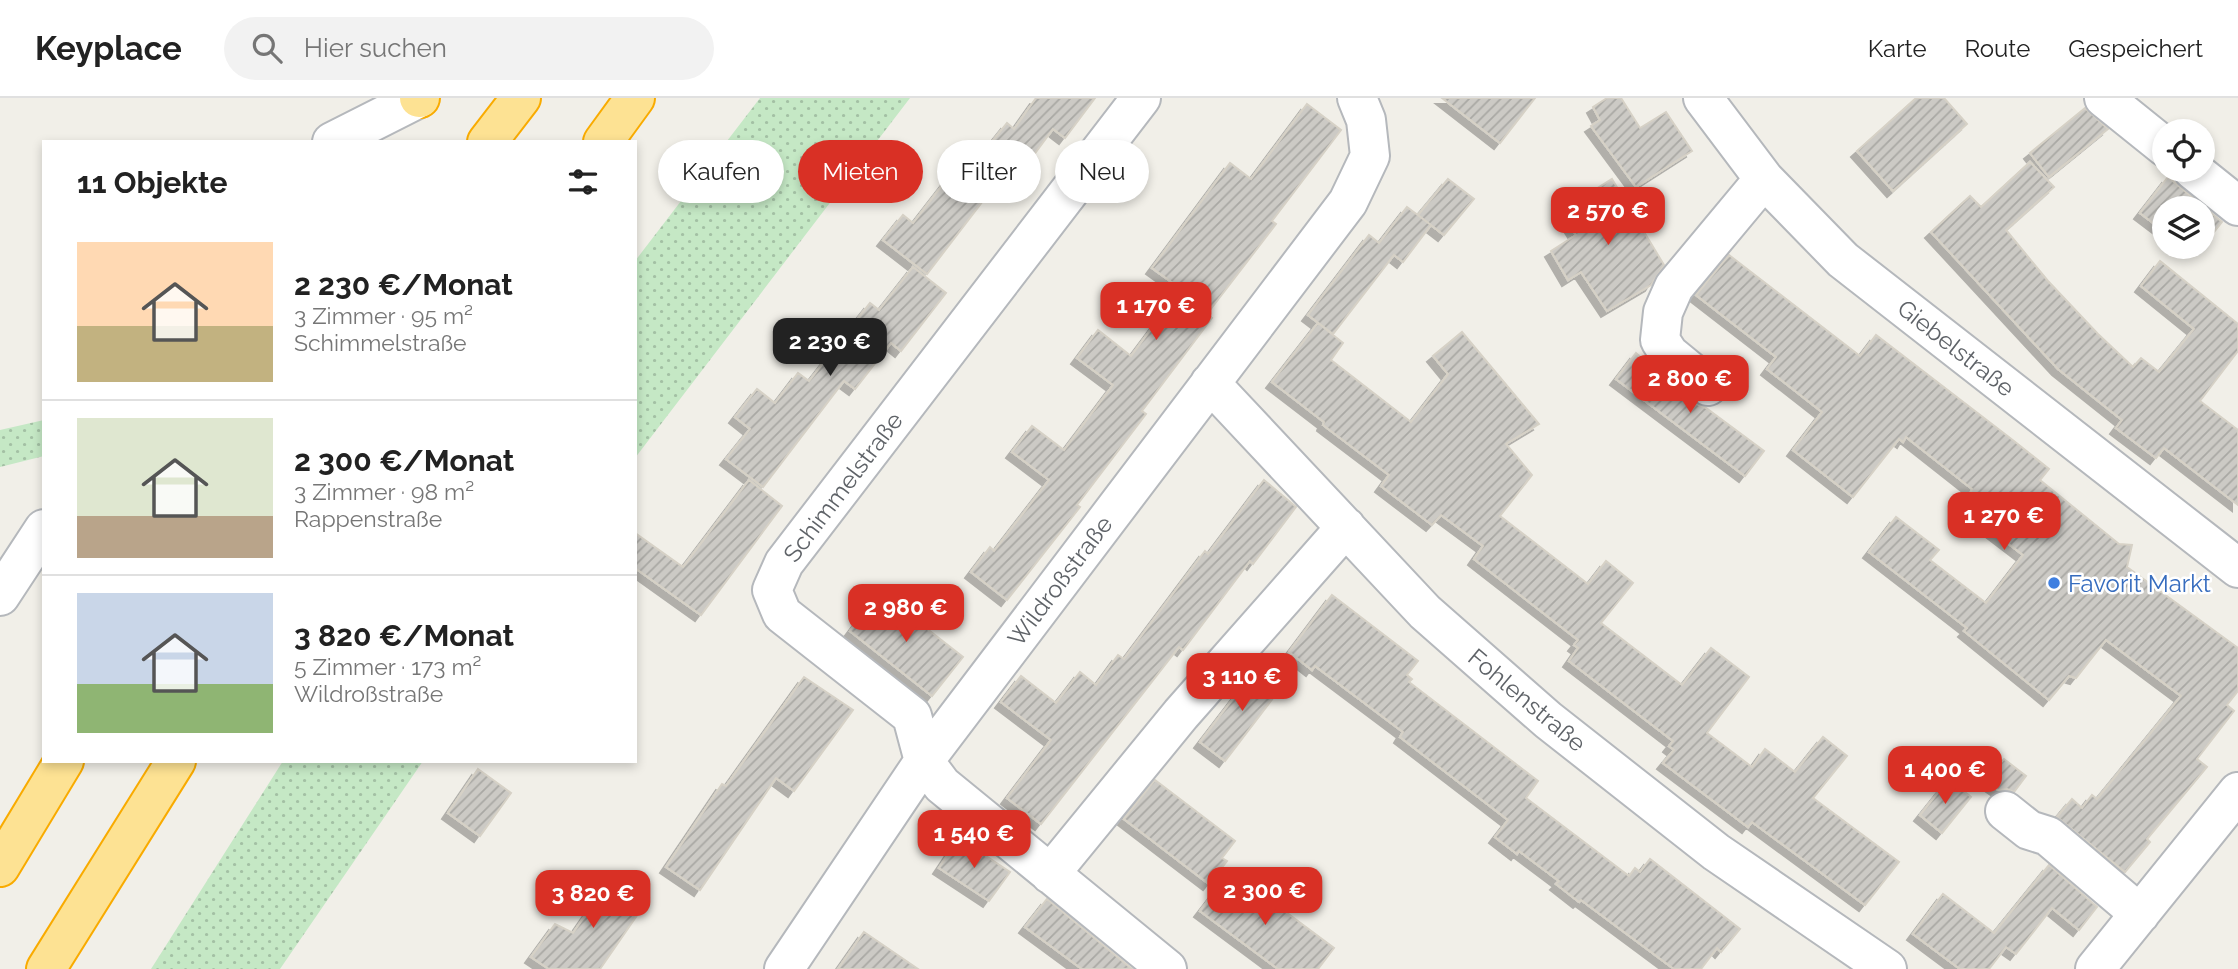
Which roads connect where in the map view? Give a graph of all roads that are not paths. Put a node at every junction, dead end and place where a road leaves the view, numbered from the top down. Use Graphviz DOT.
graph roads {
  1 [pos="419,98"];
  2 [pos="521,98"];
  3 [pos="635,98"];
  4 [pos="1141,98"];
  5 [pos="1357,98"];
  6 [pos="1703,98"];
  7 [pos="2104,98"];
  8 [pos="2152,137"];
  9 [pos="336,140"];
  10 [pos="489,140"];
  11 [pos="604,140"];
  12 [pos="1764,178"];
  13 [pos="2208,182"];
  14 [pos="2238,206"];
  15 [pos="1210,383"];
  16 [pos="1708,386"];
  17 [pos="1346,527"];
  18 [pos="42,532"];
  19 [pos="2238,568"];
  20 [pos="0,596"];
  21 [pos="924,761"];
  22 [pos="63,763"];
  23 [pos="175,763"];
  24 [pos="2238,792"];
  25 [pos="2005,811"];
  26 [pos="0,867"];
  27 [pos="1050,874"];
  28 [pos="2140,914"];
  29 [pos="46,969"];
  30 [pos="784,969"];
  31 [pos="1167,969"];
  32 [pos="1886,969"];
  33 [pos="2095,969"];
  1 -- 9 [label="street"];
  2 -- 10 [label="highway"];
  3 -- 11 [label="highway"];
  4 -- 21 [label="street, Schimmelstraße"];
  5 -- 15 [label="street, Wildroßstraße"];
  6 -- 12 [label="street, Giebelstraße"];
  7 -- 8 [label="street"];
  12 -- 16 [label="street"];
  12 -- 19 [label="street, Giebelstraße"];
  13 -- 14 [label="street"];
  15 -- 17 [label="street, Fohlenstraße"];
  15 -- 21 [label="street, Wildroßstraße"];
  17 -- 27 [label="street"];
  17 -- 32 [label="street, Fohlenstraße"];
  18 -- 20 [label="street"];
  21 -- 27 [label="street"];
  21 -- 30 [label="street, Wildroßstraße"];
  22 -- 26 [label="highway"];
  23 -- 29 [label="highway"];
  24 -- 28 [label="street"];
  25 -- 28 [label="street"];
  27 -- 31 [label="street"];
  28 -- 33 [label="street"];
}
